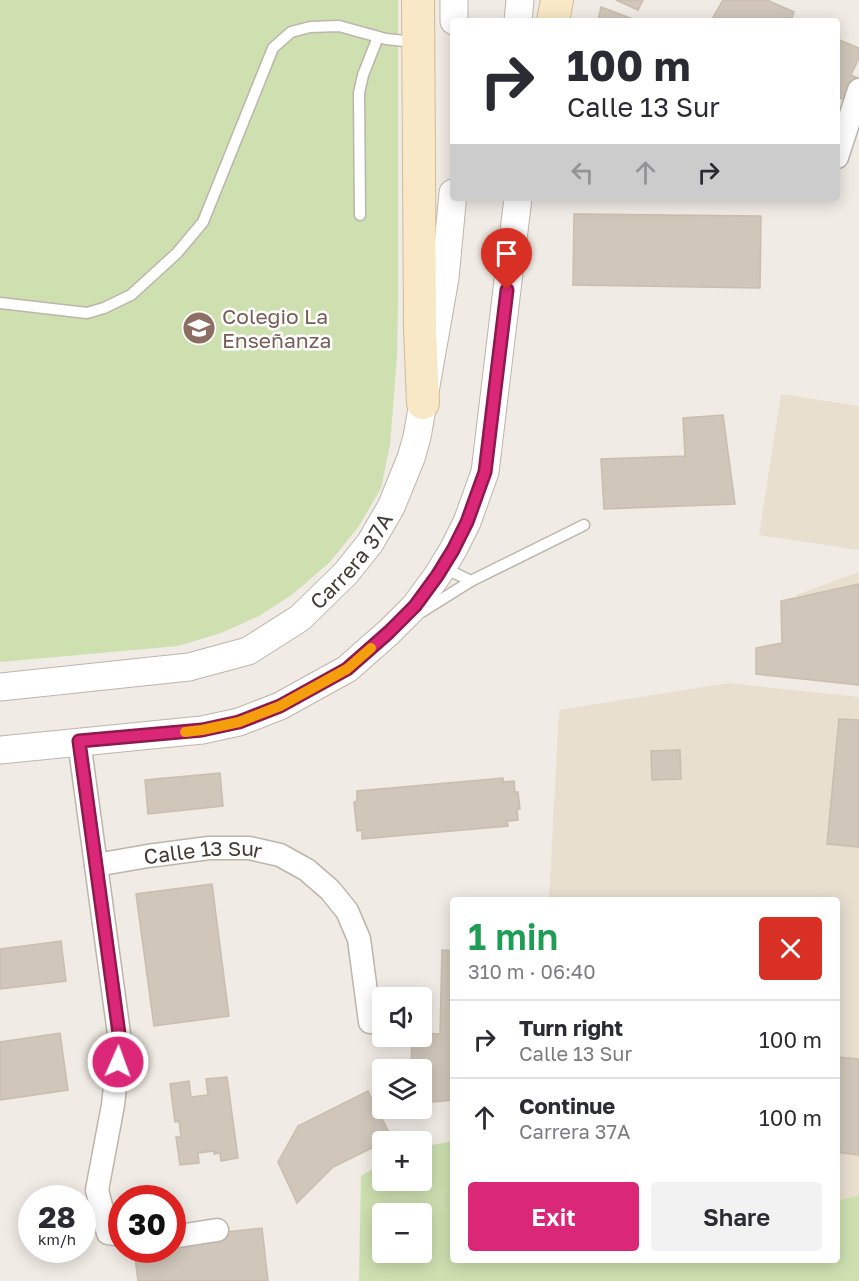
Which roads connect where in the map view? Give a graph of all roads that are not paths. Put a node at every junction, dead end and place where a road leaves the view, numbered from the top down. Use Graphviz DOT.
graph roads {
  1 [pos="418,0"];
  2 [pos="454,0"];
  3 [pos="520,0"];
  4 [pos="557,0"];
  5 [pos="454,18"];
  6 [pos="518,18"];
  7 [pos="554,18"];
  8 [pos="378,36"];
  9 [pos="418,42"];
  10 [pos="859,90"];
  11 [pos="842,121"];
  12 [pos="452,201"];
  13 [pos="518,201"];
  14 [pos="360,214"];
  15 [pos="0,303"];
  16 [pos="423,403"];
  17 [pos="584,525"];
  18 [pos="442,567"];
  19 [pos="471,580"];
  20 [pos="389,632"];
  21 [pos="0,687"];
  22 [pos="79,741"];
  23 [pos="0,750"];
  24 [pos="96,865"];
  25 [pos="370,1022"];
  26 [pos="217,1230"];
  27 [pos="108,1233"];
  28 [pos="186,1235"];
  1 -- 9 [label="main road"];
  2 -- 5 [label="street"];
  3 -- 6 [label="street"];
  4 -- 7 [label="main road"];
  8 -- 9 [label="lane"];
  8 -- 14 [label="lane"];
  8 -- 15 [label="lane"];
  9 -- 16 [label="main road"];
  10 -- 11 [label="street"];
  12 -- 16 [label="street, Carrera 37A"];
  13 -- 18 [label="street"];
  16 -- 21 [label="street, Carrera 37A"];
  17 -- 19 [label="lane"];
  18 -- 19 [label="lane"];
  18 -- 20 [label="street"];
  19 -- 20 [label="lane"];
  20 -- 22 [label="street"];
  22 -- 23 [label="street"];
  22 -- 24 [label="street"];
  24 -- 25 [label="street, Calle 13 Sur"];
  24 -- 27 [label="street"];
  26 -- 28 [label="street"];
}
